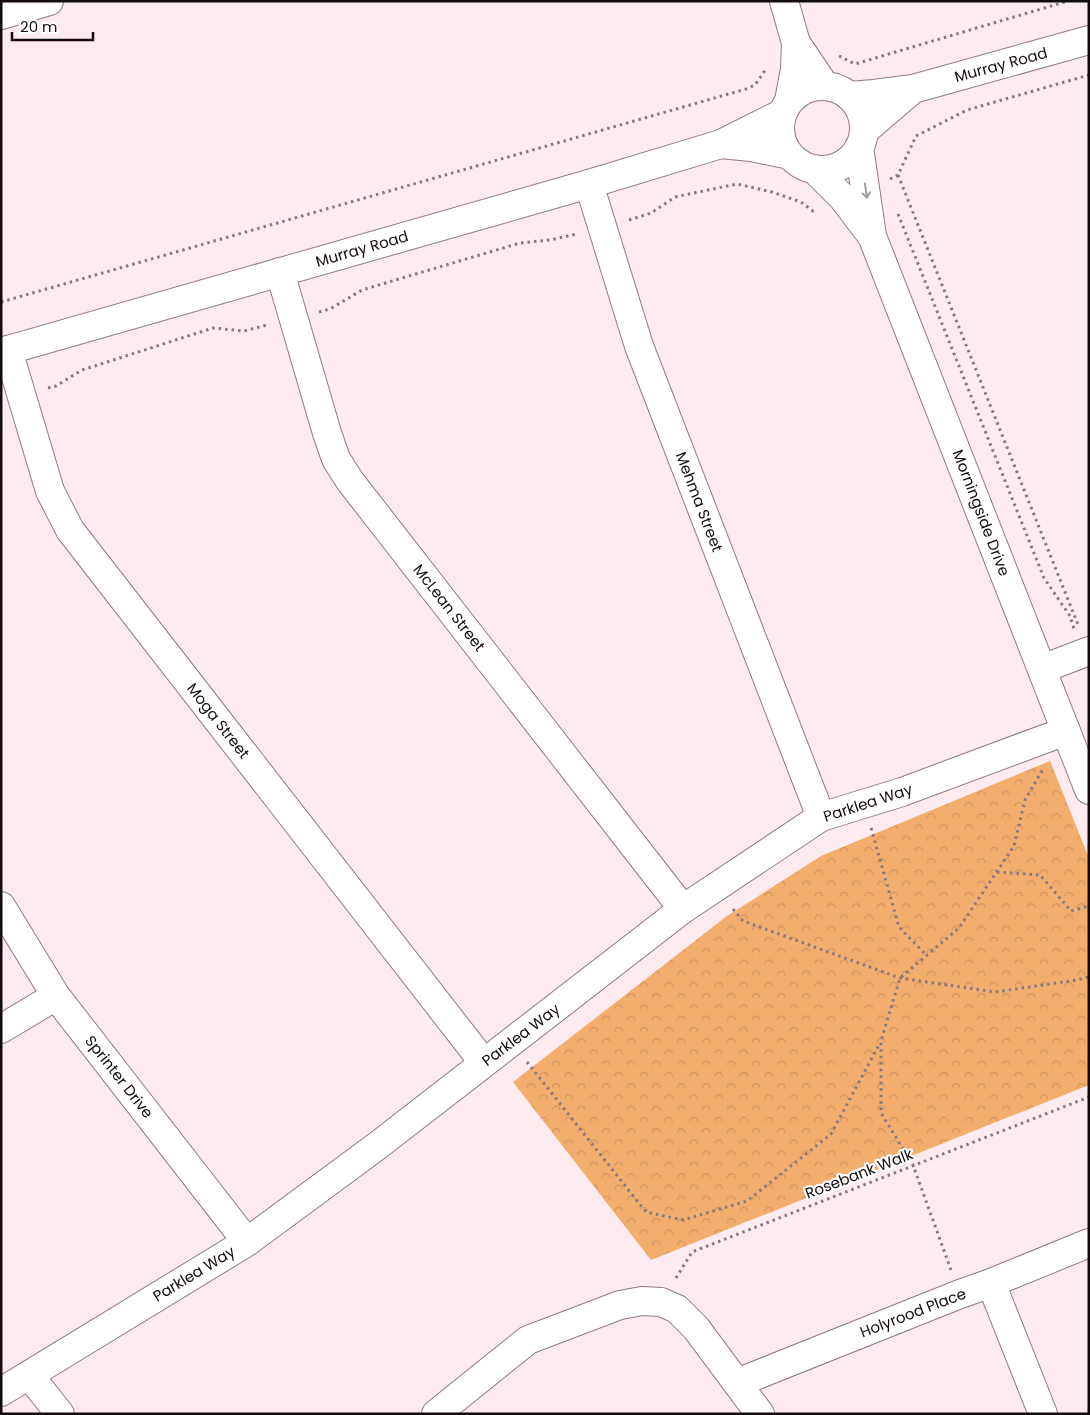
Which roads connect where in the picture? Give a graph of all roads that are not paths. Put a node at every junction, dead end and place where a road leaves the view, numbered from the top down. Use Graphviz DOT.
graph roads {
  1 [pos="49,1"];
  2 [pos="784,1"];
  3 [pos="1,15"];
  4 [pos="1089,40"];
  5 [pos="799,53"];
  6 [pos="913,89"];
  7 [pos="837,91"];
  8 [pos="786,107"];
  9 [pos="862,139"];
  10 [pos="721,144"];
  11 [pos="790,156"];
  12 [pos="814,170"];
  13 [pos="589,184"];
  14 [pos="854,194"];
  15 [pos="280,272"];
  16 [pos="4,351"];
  17 [pos="1087,652"];
  18 [pos="1042,669"];
  19 [pos="1066,731"];
  20 [pos="1089,790"];
  21 [pos="821,817"];
  22 [pos="1,906"];
  23 [pos="683,909"];
  24 [pos="56,996"];
  25 [pos="1,1029"];
  26 [pos="484,1063"];
  27 [pos="247,1242"];
  28 [pos="1089,1243"];
  29 [pos="991,1284"];
  30 [pos="30,1375"];
  31 [pos="737,1383"];
  32 [pos="1,1392"];
  33 [pos="60,1414"];
  34 [pos="436,1414"];
  35 [pos="760,1414"];
  36 [pos="1043,1414"];
  1 -- 3 [label="street"];
  2 -- 5 [label="street"];
  4 -- 6 [label="street, Murray Road"];
  5 -- 7 [label="street"];
  5 -- 8 [label="street"];
  6 -- 7 [label="street, Murray Road"];
  6 -- 9 [label="street, Murray Road"];
  7 -- 8 [label="street"];
  7 -- 9 [label="street"];
  8 -- 10 [label="street, Murray Road"];
  8 -- 11 [label="street"];
  9 -- 12 [label="street"];
  9 -- 14 [label="street, Morningside Drive, one-way"];
  10 -- 11 [label="street, Murray Road"];
  10 -- 13 [label="street, Murray Road"];
  11 -- 12 [label="street"];
  12 -- 14 [label="street, Morningside Drive"];
  13 -- 15 [label="street, Murray Road"];
  13 -- 21 [label="street, Mehma Street"];
  14 -- 18 [label="street, Morningside Drive"];
  15 -- 16 [label="street, Murray Road"];
  15 -- 23 [label="street, McLean Street"];
  16 -- 26 [label="street, Moga Street"];
  17 -- 18 [label="street"];
  18 -- 19 [label="street, Morningside Drive"];
  19 -- 20 [label="street, Morningside Drive"];
  19 -- 21 [label="street, Parklea Way"];
  21 -- 23 [label="street, Parklea Way"];
  22 -- 24 [label="street, Sprinter Drive"];
  23 -- 26 [label="street, Parklea Way"];
  24 -- 25 [label="street"];
  24 -- 27 [label="street, Sprinter Drive"];
  26 -- 27 [label="street, Parklea Way"];
  27 -- 30 [label="street, Parklea Way"];
  28 -- 29 [label="street, Holyrood Place"];
  29 -- 31 [label="street, Holyrood Place"];
  29 -- 36 [label="street"];
  30 -- 32 [label="street, Parklea Way"];
  30 -- 33 [label="street"];
  31 -- 34 [label="street"];
  31 -- 35 [label="street"];
}
